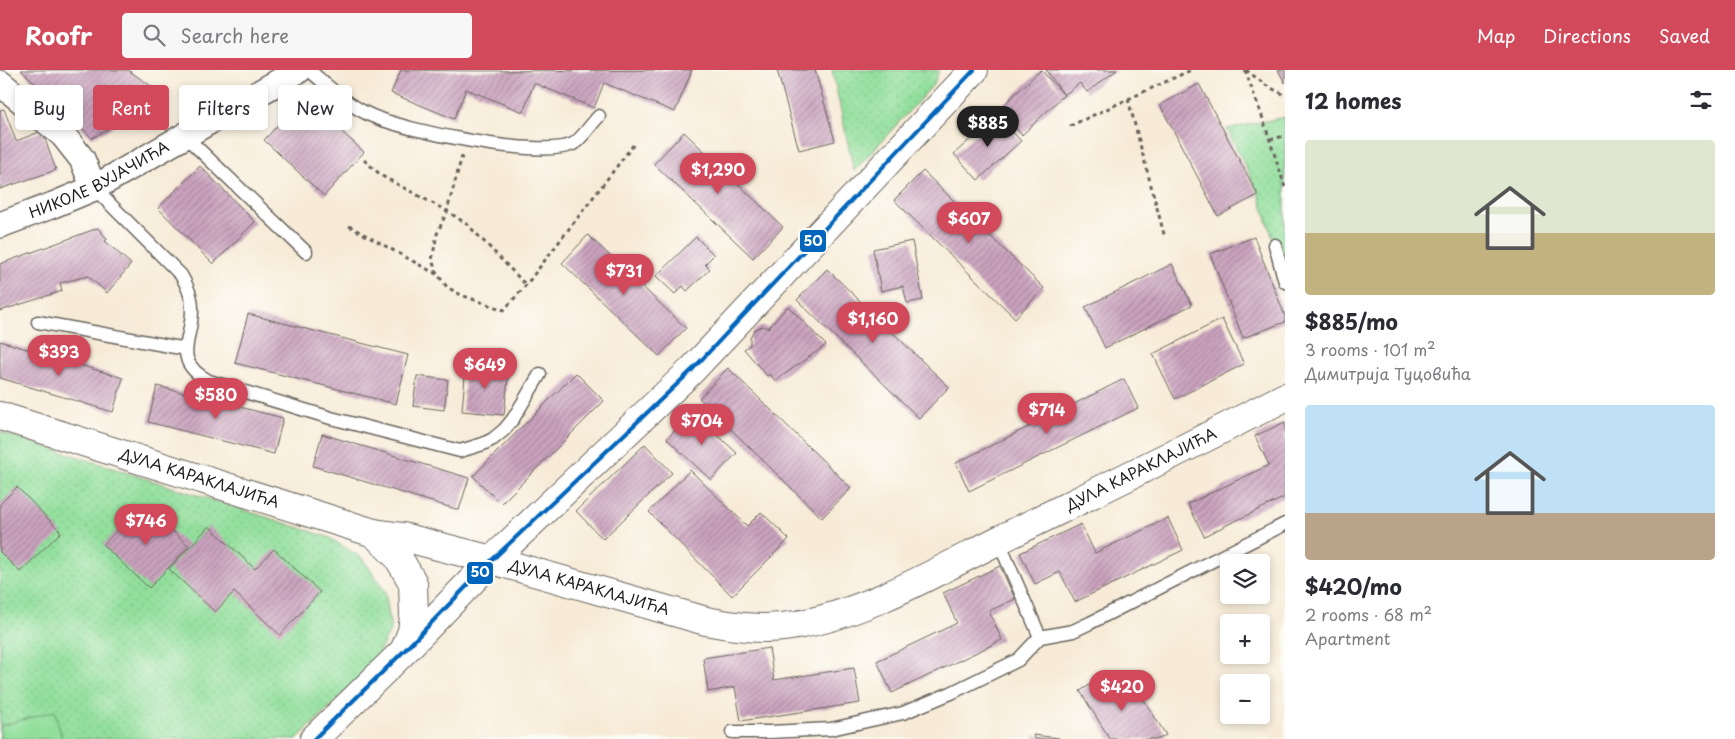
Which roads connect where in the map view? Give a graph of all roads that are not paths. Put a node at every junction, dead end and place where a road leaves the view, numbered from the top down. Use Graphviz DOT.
graph roads {
  1 [pos="299,70"];
  2 [pos="309,70"];
  3 [pos="974,70"];
  4 [pos="0,83"];
  5 [pos="951,83"];
  6 [pos="599,116"];
  7 [pos="184,136"];
  8 [pos="94,188"];
  9 [pos="0,225"];
  10 [pos="1275,245"];
  11 [pos="306,252"];
  12 [pos="1285,282"];
  13 [pos="38,322"];
  14 [pos="186,349"];
  15 [pos="540,374"];
  16 [pos="1285,397"];
  17 [pos="0,416"];
  18 [pos="1285,524"];
  19 [pos="374,534"];
  20 [pos="998,540"];
  21 [pos="492,560"];
  22 [pos="1040,637"];
  23 [pos="405,650"];
  24 [pos="732,732"];
  25 [pos="314,739"];
  1 -- 7 [label="street, НИКОЛЕ ВУЈАЧИЋА"];
  2 -- 6 [label="lane"];
  3 -- 5 [label="street"];
  4 -- 8 [label="street"];
  5 -- 21 [label="street"];
  7 -- 8 [label="street, НИКОЛЕ ВУЈАЧИЋА"];
  7 -- 11 [label="lane"];
  8 -- 9 [label="street, НИКОЛЕ ВУЈАЧИЋА"];
  8 -- 14 [label="lane"];
  10 -- 12 [label="lane"];
  13 -- 14 [label="lane"];
  14 -- 15 [label="lane"];
  16 -- 20 [label="street, ДУЛА КАРАКЛАЈИЋА"];
  17 -- 19 [label="street, ДУЛА КАРАКЛАЈИЋА"];
  18 -- 22 [label="lane"];
  19 -- 21 [label="street, ДУЛА КАРАКЛАЈИЋА"];
  19 -- 23 [label="street"];
  20 -- 21 [label="street, ДУЛА КАРАКЛАЈИЋА"];
  20 -- 22 [label="lane"];
  21 -- 23 [label="street"];
  22 -- 24 [label="lane"];
  23 -- 25 [label="street"];
}
